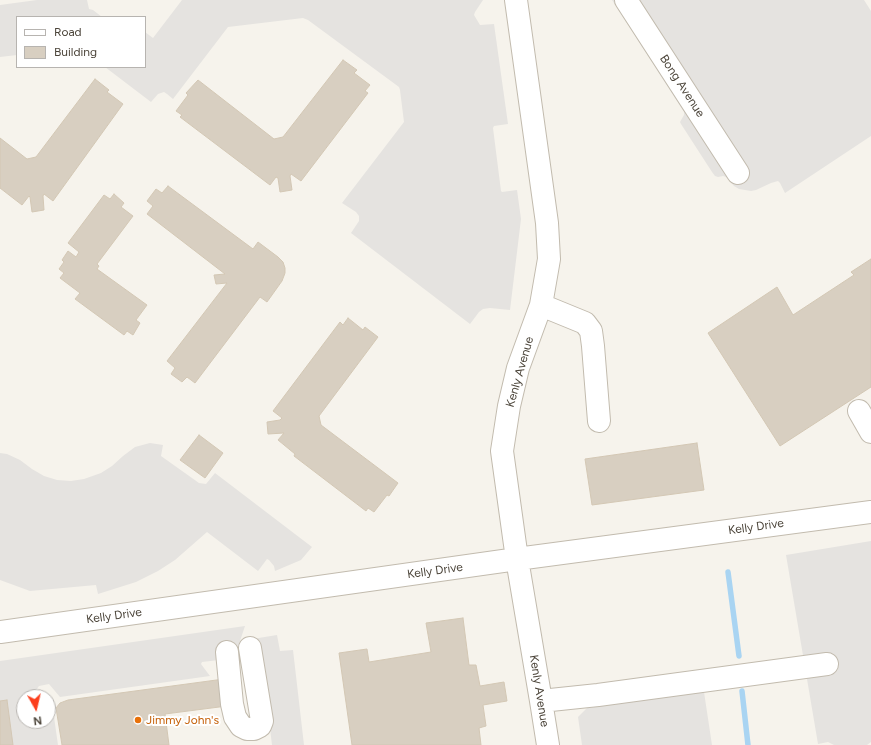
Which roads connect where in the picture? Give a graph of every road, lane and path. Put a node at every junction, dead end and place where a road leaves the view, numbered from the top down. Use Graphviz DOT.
graph roads {
  1 [pos="516,0"];
  2 [pos="626,0"];
  3 [pos="738,173"];
  4 [pos="541,305"];
  5 [pos="858,411"];
  6 [pos="599,422"];
  7 [pos="871,432"];
  8 [pos="871,512"];
  9 [pos="517,559"];
  10 [pos="0,632"];
  11 [pos="250,648"];
  12 [pos="226,652"];
  13 [pos="827,664"];
  14 [pos="542,701"];
  15 [pos="548,745"];
  1 -- 4 [label="street, Kenly Avenue"];
  2 -- 3 [label="street, Bong Avenue"];
  4 -- 6 [label="street"];
  4 -- 9 [label="street, Kenly Avenue"];
  5 -- 7 [label="street"];
  8 -- 9 [label="street, Kelly Drive"];
  9 -- 10 [label="street, Kelly Drive"];
  9 -- 14 [label="street, Kenly Avenue"];
  11 -- 12 [label="street"];
  13 -- 14 [label="street"];
  14 -- 15 [label="street, Kenly Avenue"];
}
